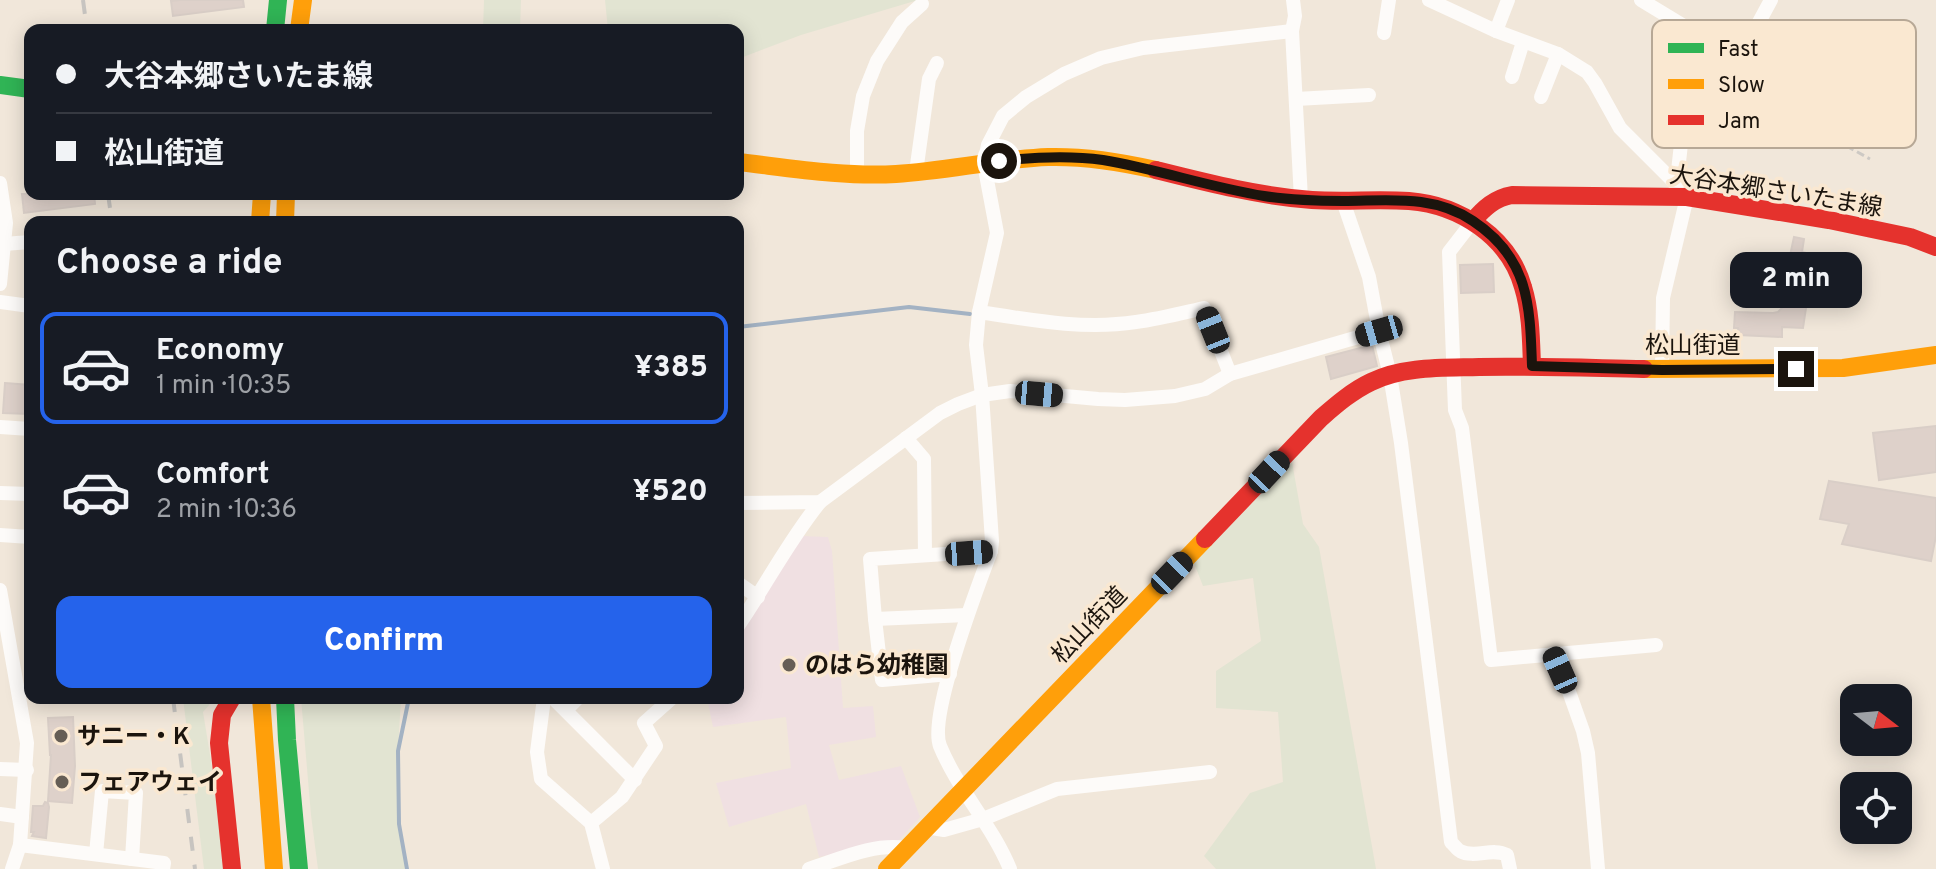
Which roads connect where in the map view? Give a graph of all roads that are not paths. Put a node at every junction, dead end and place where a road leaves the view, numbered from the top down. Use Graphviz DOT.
graph roads {
  1 [pos="278,0"];
  2 [pos="303,0"];
  3 [pos="1293,0"];
  4 [pos="1389,0"];
  5 [pos="1429,0"];
  6 [pos="1508,0"];
  7 [pos="1641,0"];
  8 [pos="1771,0"];
  9 [pos="922,4"];
  10 [pos="1674,20"];
  11 [pos="1760,20"];
  12 [pos="276,24"];
  13 [pos="300,24"];
  14 [pos="1292,31"];
  15 [pos="1496,31"];
  16 [pos="1384,33"];
  17 [pos="1523,42"];
  18 [pos="1558,54"];
  19 [pos="937,63"];
  20 [pos="1512,77"];
  21 [pos="0,85"];
  22 [pos="24,88"];
  23 [pos="1369,95"];
  24 [pos="1541,97"];
  25 [pos="1296,99"];
  26 [pos="1681,148"];
  27 [pos="744,163"];
  28 [pos="984,164"];
  29 [pos="916,172"];
  30 [pos="857,174"];
  31 [pos="0,183"];
  32 [pos="1679,193"];
  33 [pos="1301,199"];
  34 [pos="1343,201"];
  35 [pos="1473,221"];
  36 [pos="3,223"];
  37 [pos="24,242"];
  38 [pos="4,244"];
  39 [pos="1936,247"];
  40 [pos="0,284"];
  41 [pos="0,302"];
  42 [pos="24,305"];
  43 [pos="979,312"];
  44 [pos="1379,331"];
  45 [pos="1936,355"];
  46 [pos="1452,366"];
  47 [pos="1532,366"];
  48 [pos="1662,370"];
  49 [pos="1230,374"];
  50 [pos="1390,375"];
  51 [pos="982,395"];
  52 [pos="0,427"];
  53 [pos="24,429"];
  54 [pos="906,438"];
  55 [pos="0,493"];
  56 [pos="24,494"];
  57 [pos="820,502"];
  58 [pos="744,503"];
  59 [pos="0,535"];
  60 [pos="24,537"];
  61 [pos="991,551"];
  62 [pos="925,555"];
  63 [pos="744,587"];
  64 [pos="0,590"];
  65 [pos="758,597"];
  66 [pos="967,615"];
  67 [pos="744,617"];
  68 [pos="875,619"];
  69 [pos="1656,645"];
  70 [pos="6,647"];
  71 [pos="1552,654"];
  72 [pos="950,674"];
  73 [pos="228,704"];
  74 [pos="235,704"];
  75 [pos="261,704"];
  76 [pos="285,704"];
  77 [pos="543,704"];
  78 [pos="560,704"];
  79 [pos="572,704"];
  80 [pos="665,704"];
  81 [pos="566,710"];
  82 [pos="219,743"];
  83 [pos="0,769"];
  84 [pos="27,770"];
  85 [pos="1210,772"];
  86 [pos="635,780"];
  87 [pos="962,789"];
  88 [pos="0,814"];
  89 [pos="22,817"];
  90 [pos="983,819"];
  91 [pos="591,823"];
  92 [pos="926,827"];
  93 [pos="20,845"];
  94 [pos="906,848"];
  95 [pos="96,854"];
  96 [pos="132,859"];
  97 [pos="12,869"];
  98 [pos="163,869"];
  99 [pos="232,869"];
  100 [pos="274,869"];
  101 [pos="299,869"];
  102 [pos="603,869"];
  103 [pos="809,869"];
  104 [pos="887,869"];
  105 [pos="1010,869"];
  106 [pos="1510,869"];
  107 [pos="1598,869"];
  1 -- 12 [label="main road"];
  2 -- 13 [label="main road"];
  3 -- 14 [label="street"];
  4 -- 16 [label="street"];
  5 -- 15 [label="street"];
  6 -- 15 [label="street"];
  7 -- 10 [label="street"];
  8 -- 11 [label="street"];
  9 -- 30 [label="street"];
  14 -- 25 [label="street"];
  14 -- 28 [label="street"];
  15 -- 17 [label="street"];
  17 -- 18 [label="street"];
  17 -- 20 [label="street"];
  18 -- 24 [label="street"];
  18 -- 32 [label="street"];
  19 -- 29 [label="street"];
  21 -- 22 [label="main road"];
  23 -- 25 [label="street"];
  25 -- 33 [label="street"];
  26 -- 32 [label="street"];
  27 -- 30 [label="main road"];
  28 -- 29 [label="main road"];
  28 -- 33 [label="main road"];
  28 -- 43 [label="street"];
  29 -- 30 [label="main road"];
  31 -- 36 [label="street"];
  32 -- 35 [label="main road, 大谷本郷さいたま線"];
  32 -- 39 [label="main road, 大谷本郷さいたま線"];
  32 -- 48 [label="street"];
  33 -- 34 [label="main road"];
  34 -- 35 [label="main road"];
  34 -- 44 [label="street"];
  35 -- 46 [label="street"];
  35 -- 47 [label="main road"];
  36 -- 38 [label="street"];
  37 -- 38 [label="street"];
  38 -- 40 [label="street"];
  41 -- 42 [label="street"];
  43 -- 49 [label="street"];
  43 -- 51 [label="street"];
  44 -- 49 [label="street"];
  44 -- 50 [label="street"];
  45 -- 48 [label="main road, 松山街道"];
  46 -- 47 [label="main road, 松山街道"];
  46 -- 50 [label="main road, 松山街道"];
  46 -- 71 [label="street"];
  47 -- 48 [label="main road, 松山街道"];
  49 -- 51 [label="street"];
  50 -- 87 [label="main road, 松山街道"];
  50 -- 106 [label="street"];
  51 -- 54 [label="street"];
  51 -- 61 [label="street"];
  52 -- 53 [label="street"];
  54 -- 57 [label="street"];
  54 -- 62 [label="street"];
  55 -- 56 [label="street"];
  57 -- 58 [label="street"];
  57 -- 65 [label="street"];
  59 -- 60 [label="street"];
  61 -- 62 [label="street"];
  61 -- 66 [label="street"];
  62 -- 68 [label="street"];
  63 -- 65 [label="street"];
  64 -- 70 [label="street"];
  65 -- 67 [label="street"];
  66 -- 68 [label="street"];
  66 -- 72 [label="street"];
  68 -- 72 [label="street"];
  69 -- 71 [label="street"];
  70 -- 84 [label="street"];
  71 -- 107 [label="street"];
  72 -- 87 [label="street"];
  73 -- 82 [label="main road"];
  74 -- 82 [label="main road"];
  75 -- 100 [label="main road"];
  76 -- 101 [label="main road"];
  77 -- 91 [label="street"];
  78 -- 81 [label="street"];
  79 -- 81 [label="street"];
  80 -- 86 [label="street"];
  81 -- 86 [label="street"];
  82 -- 99 [label="main road"];
  83 -- 84 [label="street"];
  84 -- 89 [label="street"];
  85 -- 90 [label="street"];
  86 -- 91 [label="street"];
  87 -- 90 [label="street"];
  87 -- 92 [label="main road, 松山街道"];
  88 -- 89 [label="street"];
  89 -- 93 [label="street"];
  90 -- 92 [label="street"];
  90 -- 105 [label="street"];
  91 -- 102 [label="street"];
  92 -- 94 [label="main road, 松山街道"];
  93 -- 95 [label="street"];
  93 -- 97 [label="street"];
  94 -- 103 [label="street"];
  94 -- 104 [label="main road, 松山街道"];
  95 -- 96 [label="street"];
  95 -- 96 [label="street"];
  96 -- 98 [label="street"];
}
